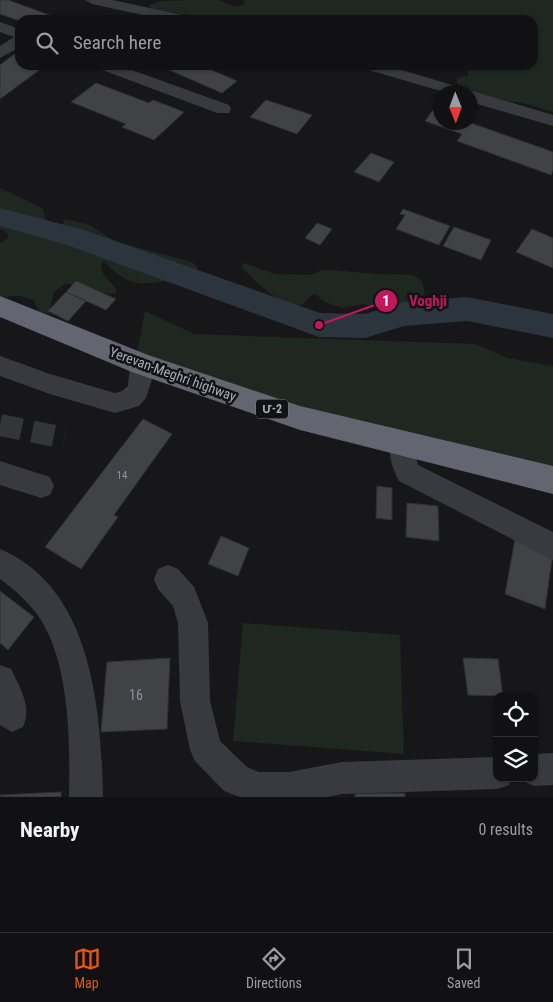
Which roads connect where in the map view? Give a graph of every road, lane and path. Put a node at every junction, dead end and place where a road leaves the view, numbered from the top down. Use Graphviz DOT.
graph roads {
  1 [pos="92,0"];
  2 [pos="163,15"];
  3 [pos="0,27"];
  4 [pos="15,32"];
  5 [pos="15,43"];
  6 [pos="0,53"];
  7 [pos="117,70"];
  8 [pos="385,70"];
  9 [pos="436,85"];
  10 [pos="478,98"];
  11 [pos="223,109"];
  12 [pos="553,121"];
  13 [pos="0,306"];
  14 [pos="142,364"];
  15 [pos="0,366"];
  16 [pos="402,444"];
  17 [pos="0,473"];
  18 [pos="553,480"];
  19 [pos="41,486"];
  20 [pos="553,546"];
  21 [pos="0,563"];
  22 [pos="168,579"];
  23 [pos="0,680"];
  24 [pos="12,716"];
  25 [pos="553,769"];
  26 [pos="538,770"];
  27 [pos="493,773"];
  28 [pos="86,797"];
  1 -- 2 [label="street"];
  3 -- 4 [label="street"];
  5 -- 6 [label="street"];
  7 -- 11 [label="street"];
  8 -- 9 [label="street"];
  10 -- 12 [label="street"];
  13 -- 14 [label="highway, Yerevan-Meghri highway / Մ-2"];
  14 -- 15 [label="street"];
  14 -- 16 [label="highway, Yerevan-Meghri highway / Մ-2"];
  16 -- 18 [label="highway, Yerevan-Meghri highway / Մ-2"];
  16 -- 20 [label="street"];
  17 -- 19 [label="street"];
  21 -- 28 [label="street"];
  22 -- 27 [label="street"];
  23 -- 24 [label="street"];
  25 -- 26 [label="street"];
}
